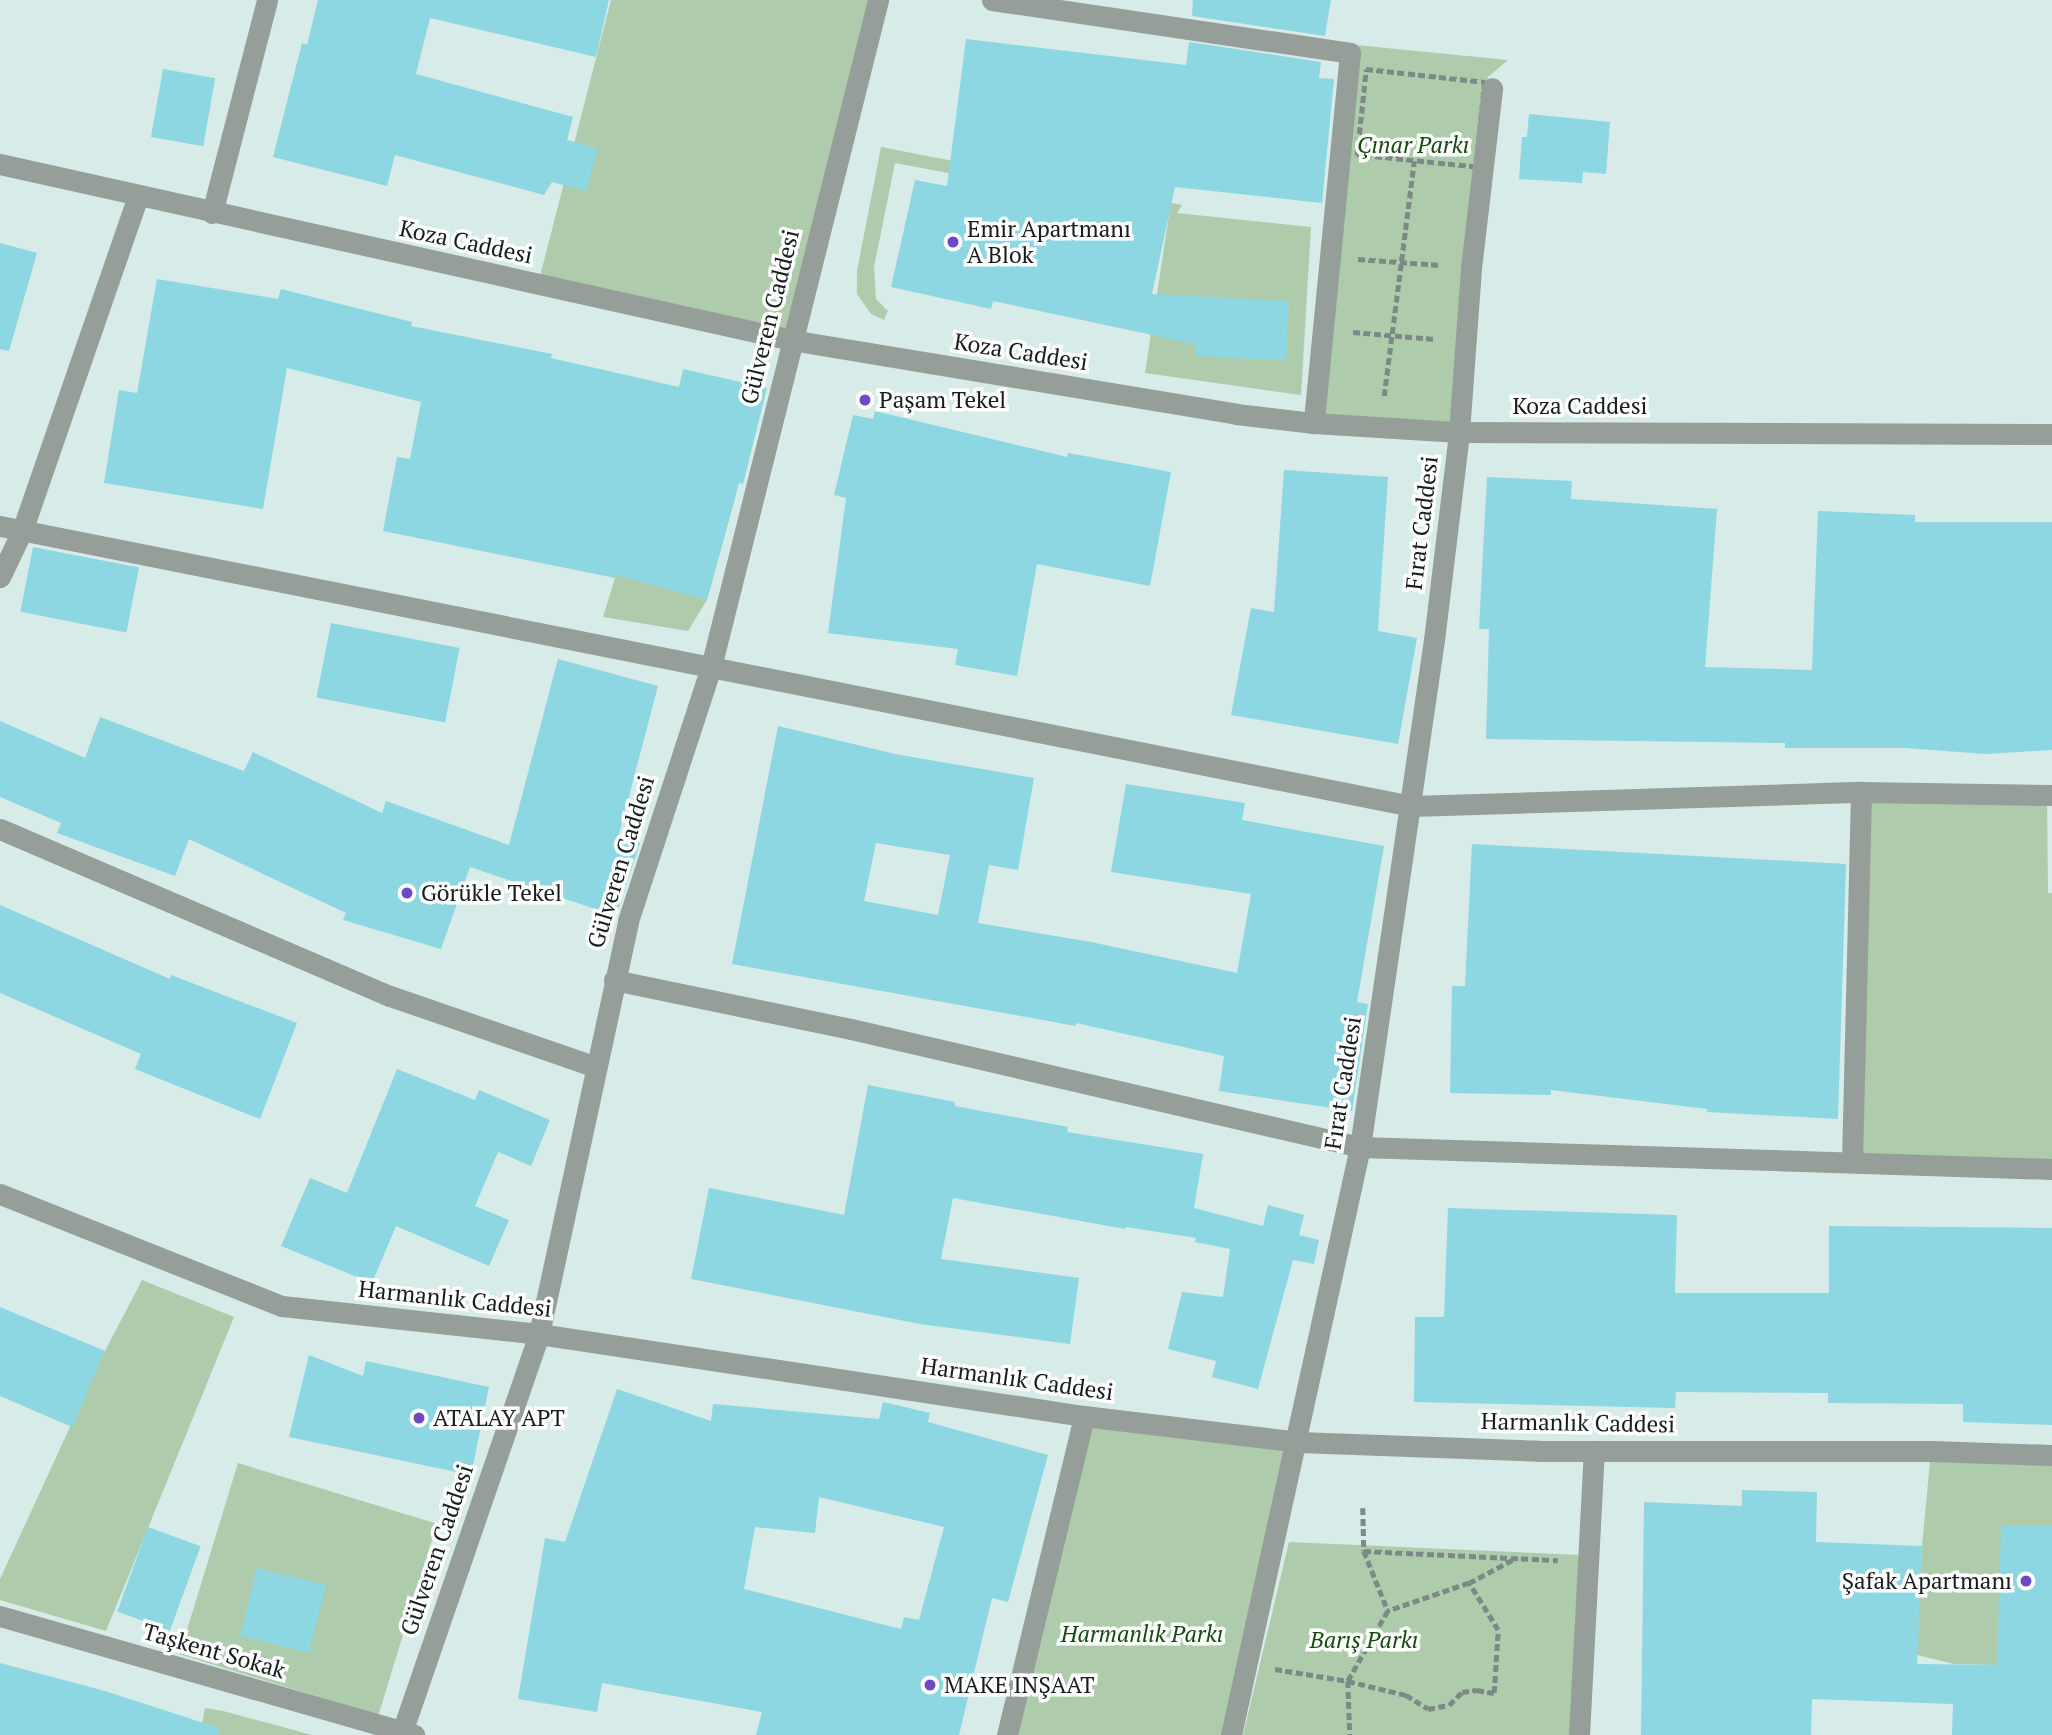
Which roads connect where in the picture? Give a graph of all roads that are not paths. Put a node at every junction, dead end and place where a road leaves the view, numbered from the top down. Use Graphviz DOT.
graph roads {
  1 [pos="267,0"];
  2 [pos="878,0"];
  3 [pos="992,0"];
  4 [pos="1492,88"];
  5 [pos="0,164"];
  6 [pos="138,197"];
  7 [pos="212,213"];
  8 [pos="791,340"];
  9 [pos="1314,423"];
  10 [pos="1459,432"];
  11 [pos="2052,434"];
  12 [pos="0,526"];
  13 [pos="22,531"];
  14 [pos="0,577"];
  15 [pos="710,667"];
  16 [pos="1861,792"];
  17 [pos="2052,795"];
  18 [pos="1411,806"];
  19 [pos="0,828"];
  20 [pos="614,980"];
  21 [pos="596,1067"];
  22 [pos="1360,1147"];
  23 [pos="1853,1162"];
  24 [pos="2052,1169"];
  25 [pos="0,1194"];
  26 [pos="539,1334"];
  27 [pos="1084,1416"];
  28 [pos="1298,1442"];
  29 [pos="1594,1451"];
  30 [pos="2052,1455"];
  31 [pos="0,1616"];
  32 [pos="405,1734"];
  33 [pos="1007,1735"];
  34 [pos="1231,1735"];
  35 [pos="1579,1735"];
  1 -- 7 [label="street"];
  2 -- 8 [label="street, Gülveren Caddesi"];
  3 -- 9 [label="street"];
  4 -- 10 [label="street, Fırat Caddesi"];
  5 -- 6 [label="street, Koza Caddesi"];
  6 -- 7 [label="street, Koza Caddesi"];
  6 -- 13 [label="street"];
  7 -- 8 [label="street, Koza Caddesi"];
  8 -- 9 [label="street, Koza Caddesi"];
  8 -- 15 [label="street, Gülveren Caddesi"];
  9 -- 10 [label="street, Koza Caddesi"];
  10 -- 11 [label="street, Koza Caddesi"];
  10 -- 18 [label="street, Fırat Caddesi"];
  12 -- 13 [label="street"];
  13 -- 14 [label="street"];
  13 -- 15 [label="street"];
  15 -- 18 [label="street"];
  15 -- 20 [label="street, Gülveren Caddesi"];
  16 -- 17 [label="street"];
  16 -- 18 [label="street"];
  16 -- 23 [label="street"];
  18 -- 22 [label="street, Fırat Caddesi"];
  19 -- 21 [label="street"];
  20 -- 21 [label="street, Gülveren Caddesi"];
  20 -- 22 [label="street"];
  21 -- 26 [label="street, Gülveren Caddesi"];
  22 -- 23 [label="street"];
  22 -- 28 [label="street, Fırat Caddesi"];
  23 -- 24 [label="street"];
  25 -- 26 [label="street, Harmanlık Caddesi"];
  26 -- 27 [label="street, Harmanlık Caddesi"];
  26 -- 32 [label="street, Gülveren Caddesi"];
  27 -- 28 [label="street, Harmanlık Caddesi"];
  27 -- 33 [label="street"];
  28 -- 29 [label="street, Harmanlık Caddesi"];
  28 -- 34 [label="street, Fırat Caddesi"];
  29 -- 30 [label="street, Harmanlık Caddesi"];
  29 -- 35 [label="street"];
  31 -- 32 [label="street, Taşkent Sokak"];
}
